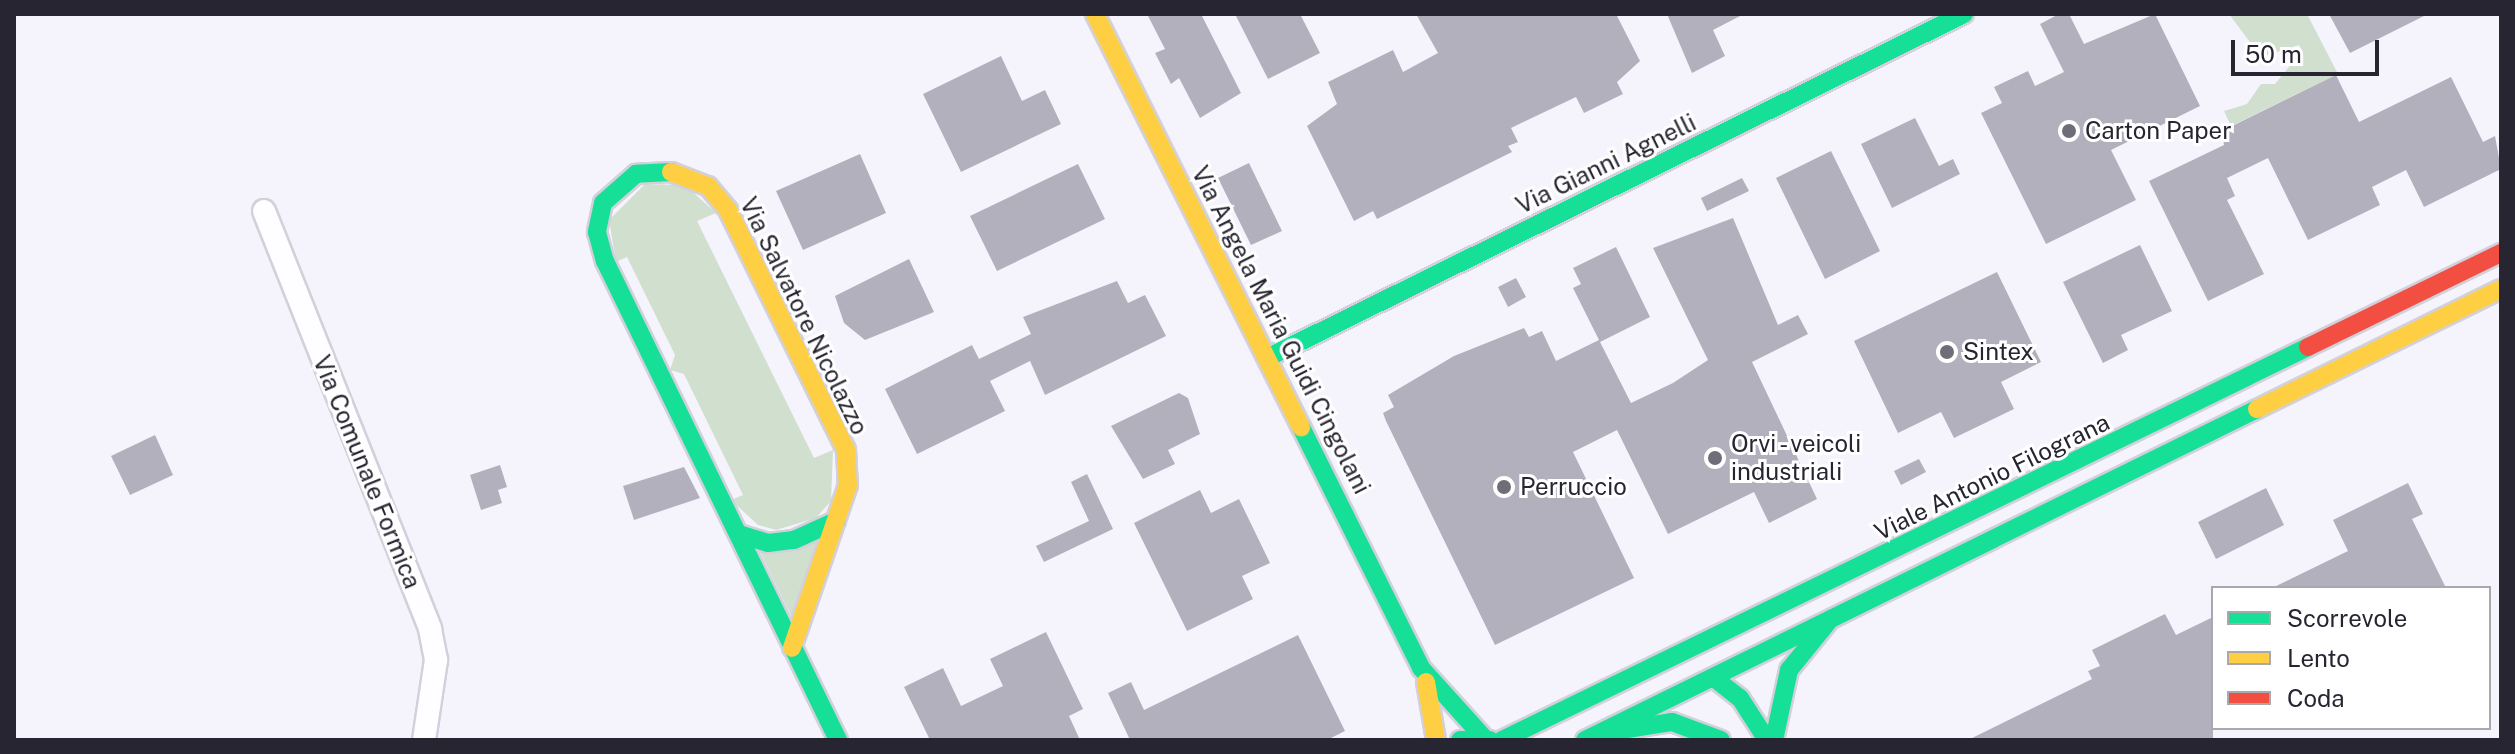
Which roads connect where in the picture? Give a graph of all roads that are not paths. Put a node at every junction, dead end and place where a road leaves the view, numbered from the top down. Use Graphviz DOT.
graph roads {
  1 [pos="1095,14"];
  2 [pos="1964,14"];
  3 [pos="264,211"];
  4 [pos="2501,253"];
  5 [pos="2501,289"];
  6 [pos="1269,357"];
  7 [pos="836,521"];
  8 [pos="739,534"];
  9 [pos="1828,622"];
  10 [pos="792,648"];
  11 [pos="1701,648"];
  12 [pos="1421,668"];
  13 [pos="1714,678"];
  14 [pos="1592,737"];
  15 [pos="1492,739"];
  16 [pos="424,740"];
  17 [pos="838,740"];
  18 [pos="1436,740"];
  19 [pos="1460,740"];
  20 [pos="1721,740"];
  21 [pos="1735,740"];
  22 [pos="1767,740"];
  23 [pos="1774,740"];
  1 -- 6 [label="street, Via Angela Maria Guidi Cingolani"];
  2 -- 6 [label="street, Via Gianni Agnelli"];
  3 -- 16 [label="street, Via Comunale Formica"];
  4 -- 11 [label="street, Viale Antonio Filograna"];
  5 -- 9 [label="street"];
  6 -- 12 [label="street, Via Angela Maria Guidi Cingolani"];
  7 -- 8 [label="street"];
  7 -- 8 [label="street, Via Salvatore Nicolazzo"];
  7 -- 10 [label="street, Via Salvatore Nicolazzo"];
  8 -- 10 [label="street, Via Salvatore Nicolazzo"];
  9 -- 13 [label="street"];
  9 -- 23 [label="street"];
  10 -- 17 [label="street, Via Salvatore Nicolazzo"];
  11 -- 13 [label="street"];
  11 -- 15 [label="street, Viale Antonio Filograna"];
  12 -- 15 [label="street"];
  12 -- 18 [label="street"];
  13 -- 14 [label="street"];
  13 -- 21 [label="street"];
  13 -- 22 [label="street"];
  14 -- 20 [label="street"];
  15 -- 19 [label="street"];
}
